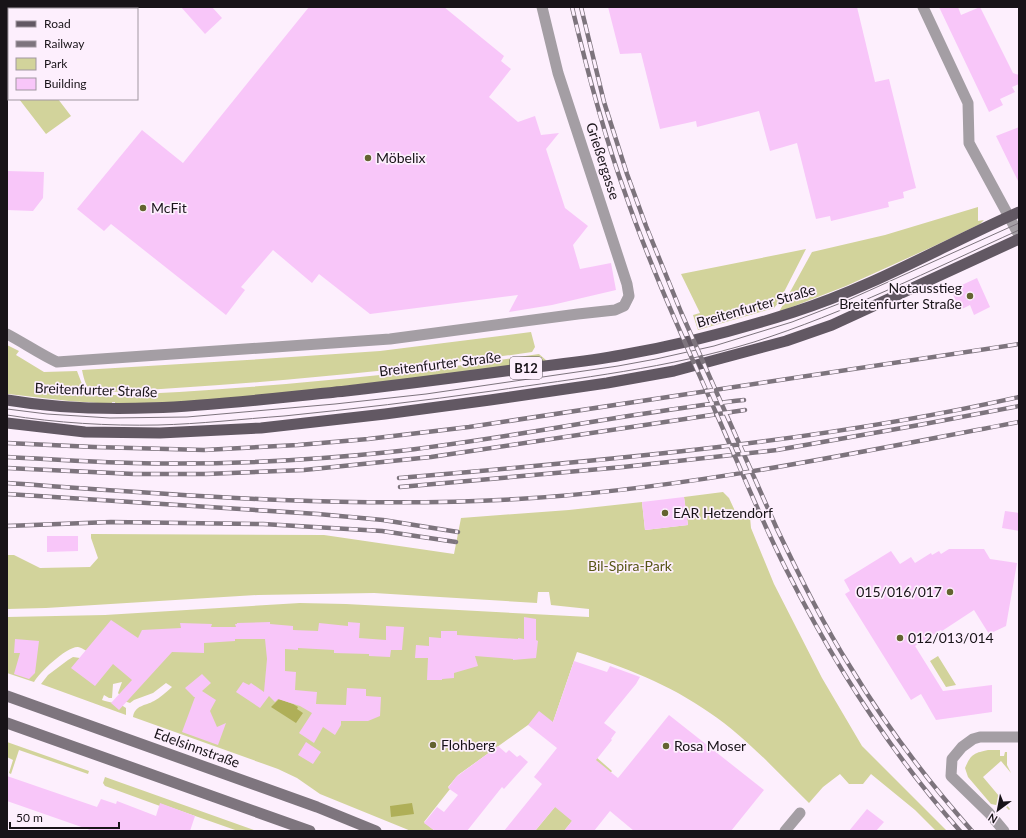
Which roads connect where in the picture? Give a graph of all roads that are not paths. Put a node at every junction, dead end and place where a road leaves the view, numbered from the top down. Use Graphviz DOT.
graph roads {
  1 [pos="542,7"];
  2 [pos="923,7"];
  3 [pos="1014,214"];
  4 [pos="1019,235"];
  5 [pos="1019,240"];
  6 [pos="607,311"];
  7 [pos="7,334"];
  8 [pos="7,400"];
  9 [pos="7,423"];
  10 [pos="7,696"];
  11 [pos="7,723"];
  12 [pos="1019,737"];
  13 [pos="800,813"];
  14 [pos="310,831"];
  15 [pos="376,831"];
  16 [pos="785,831"];
  17 [pos="1004,831"];
  1 -- 6 [label="street, Grießergasse"];
  2 -- 3 [label="street"];
  3 -- 4 [label="street"];
  3 -- 8 [label="main road, Breitenfurter Straße / B12"];
  5 -- 9 [label="main road, B12"];
  6 -- 7 [label="street, Breitenfurter Straße"];
  10 -- 15 [label="main road, Edelsinnstraße"];
  11 -- 14 [label="main road"];
  12 -- 17 [label="street"];
  13 -- 16 [label="street"];
}
